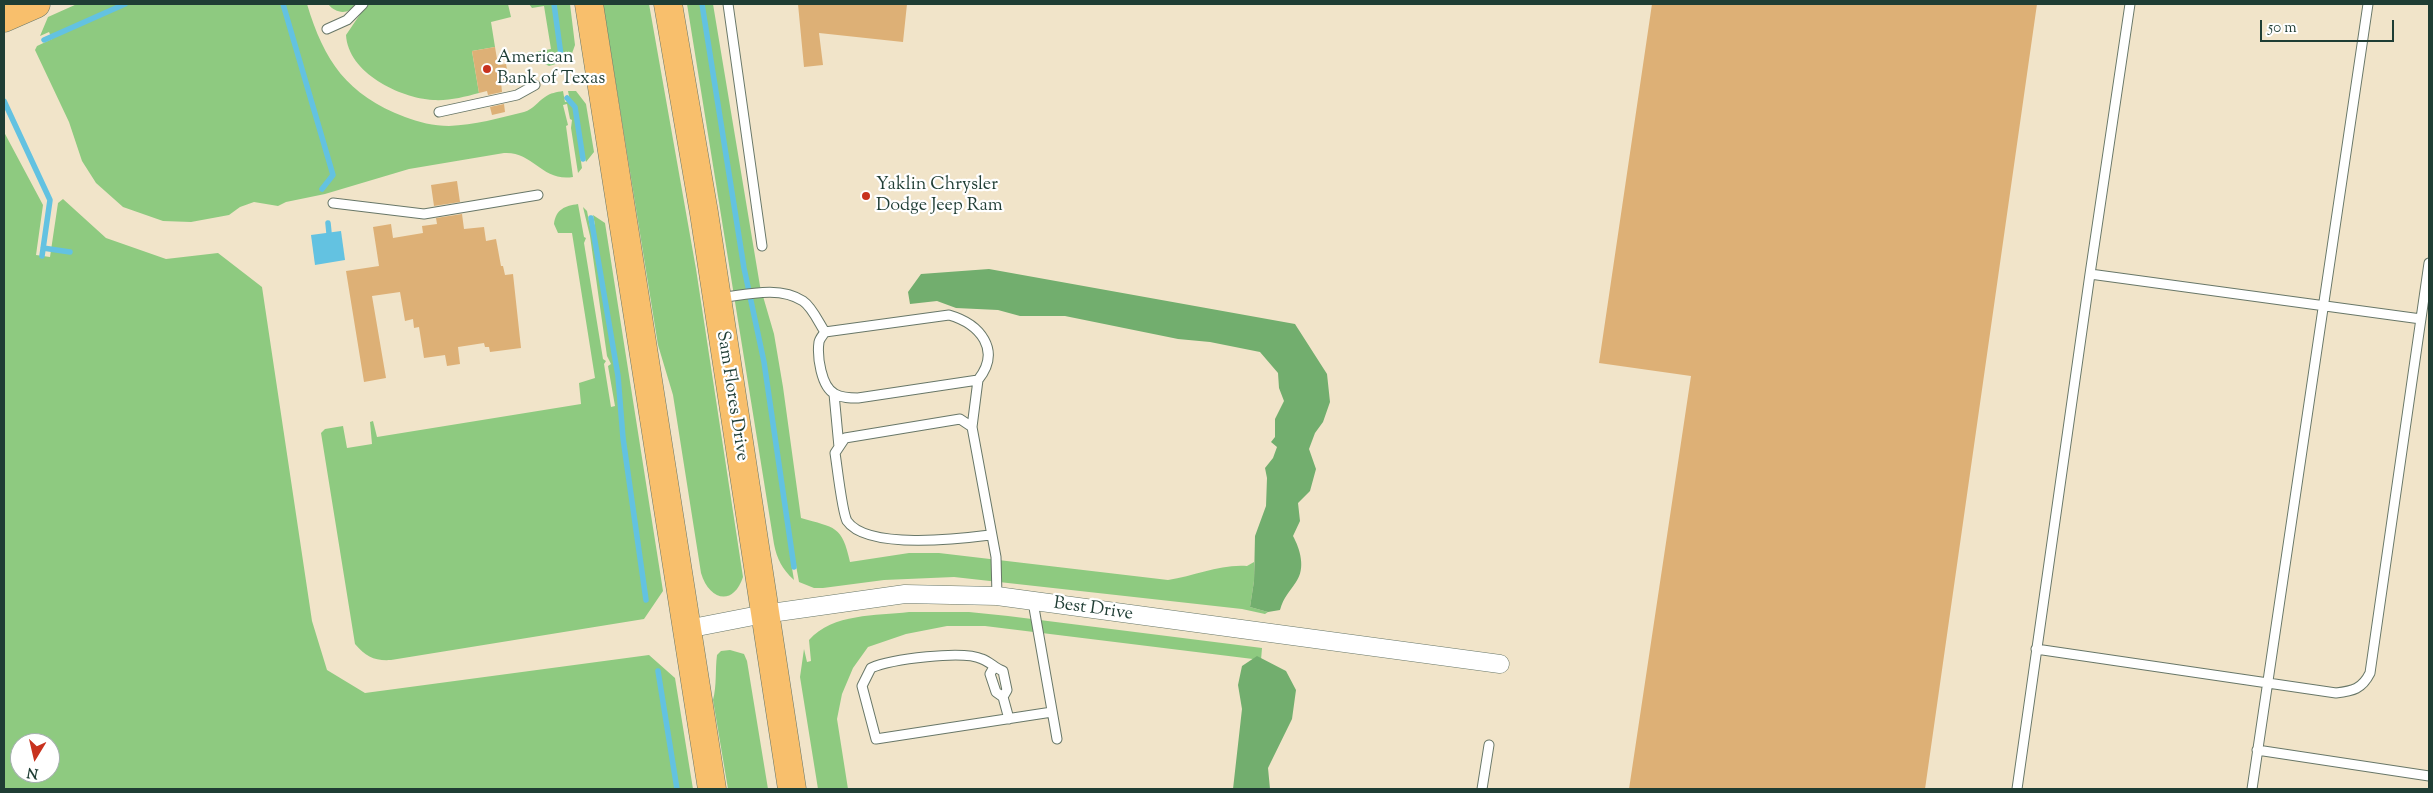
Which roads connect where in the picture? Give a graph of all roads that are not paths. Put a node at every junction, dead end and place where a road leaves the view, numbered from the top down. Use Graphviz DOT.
graph roads {
  1 [pos="36,4"];
  2 [pos="362,4"];
  3 [pos="589,4"];
  4 [pos="668,4"];
  5 [pos="728,4"];
  6 [pos="2130,4"];
  7 [pos="2368,4"];
  8 [pos="4,18"];
  9 [pos="327,29"];
  10 [pos="535,84"];
  11 [pos="439,112"];
  12 [pos="538,195"];
  13 [pos="333,203"];
  14 [pos="762,246"];
  15 [pos="2429,263"];
  16 [pos="2090,274"];
  17 [pos="716,298"];
  18 [pos="2323,304"];
  19 [pos="2421,319"];
  20 [pos="825,332"];
  21 [pos="978,380"];
  22 [pos="834,394"];
  23 [pos="972,427"];
  24 [pos="839,447"];
  25 [pos="990,535"];
  26 [pos="997,596"];
  27 [pos="1033,602"];
  28 [pos="764,614"];
  29 [pos="687,629"];
  30 [pos="2036,649"];
  31 [pos="1500,664"];
  32 [pos="2268,683"];
  33 [pos="1052,712"];
  34 [pos="1009,719"];
  35 [pos="1057,739"];
  36 [pos="1489,745"];
  37 [pos="2258,750"];
  38 [pos="2429,776"];
  39 [pos="712,789"];
  40 [pos="792,789"];
  41 [pos="1482,789"];
  42 [pos="2017,789"];
  43 [pos="2252,789"];
  1 -- 8 [label="main road"];
  2 -- 9 [label="lane"];
  3 -- 29 [label="main road"];
  4 -- 17 [label="main road, Sam Flores Drive"];
  5 -- 14 [label="lane"];
  6 -- 16 [label="lane"];
  7 -- 18 [label="lane"];
  10 -- 11 [label="lane"];
  12 -- 13 [label="lane"];
  15 -- 19 [label="lane"];
  16 -- 18 [label="lane"];
  16 -- 30 [label="lane"];
  17 -- 20 [label="lane"];
  17 -- 28 [label="main road, Sam Flores Drive"];
  18 -- 19 [label="lane"];
  18 -- 32 [label="lane"];
  19 -- 32 [label="lane"];
  20 -- 21 [label="lane"];
  20 -- 22 [label="lane"];
  21 -- 22 [label="lane"];
  21 -- 23 [label="lane"];
  22 -- 24 [label="lane"];
  23 -- 24 [label="lane"];
  23 -- 25 [label="lane"];
  24 -- 25 [label="lane"];
  25 -- 26 [label="lane"];
  26 -- 27 [label="street, Best Drive"];
  26 -- 28 [label="street, Best Drive"];
  27 -- 31 [label="street, Best Drive"];
  27 -- 33 [label="lane"];
  28 -- 29 [label="street, Best Drive"];
  28 -- 40 [label="main road, Sam Flores Drive"];
  29 -- 39 [label="main road"];
  30 -- 32 [label="lane"];
  30 -- 42 [label="lane"];
  32 -- 37 [label="lane"];
  33 -- 34 [label="lane"];
  33 -- 35 [label="lane"];
  34 -- 34 [label="lane"];
  36 -- 41 [label="lane"];
  37 -- 38 [label="lane"];
  37 -- 43 [label="lane"];
}
